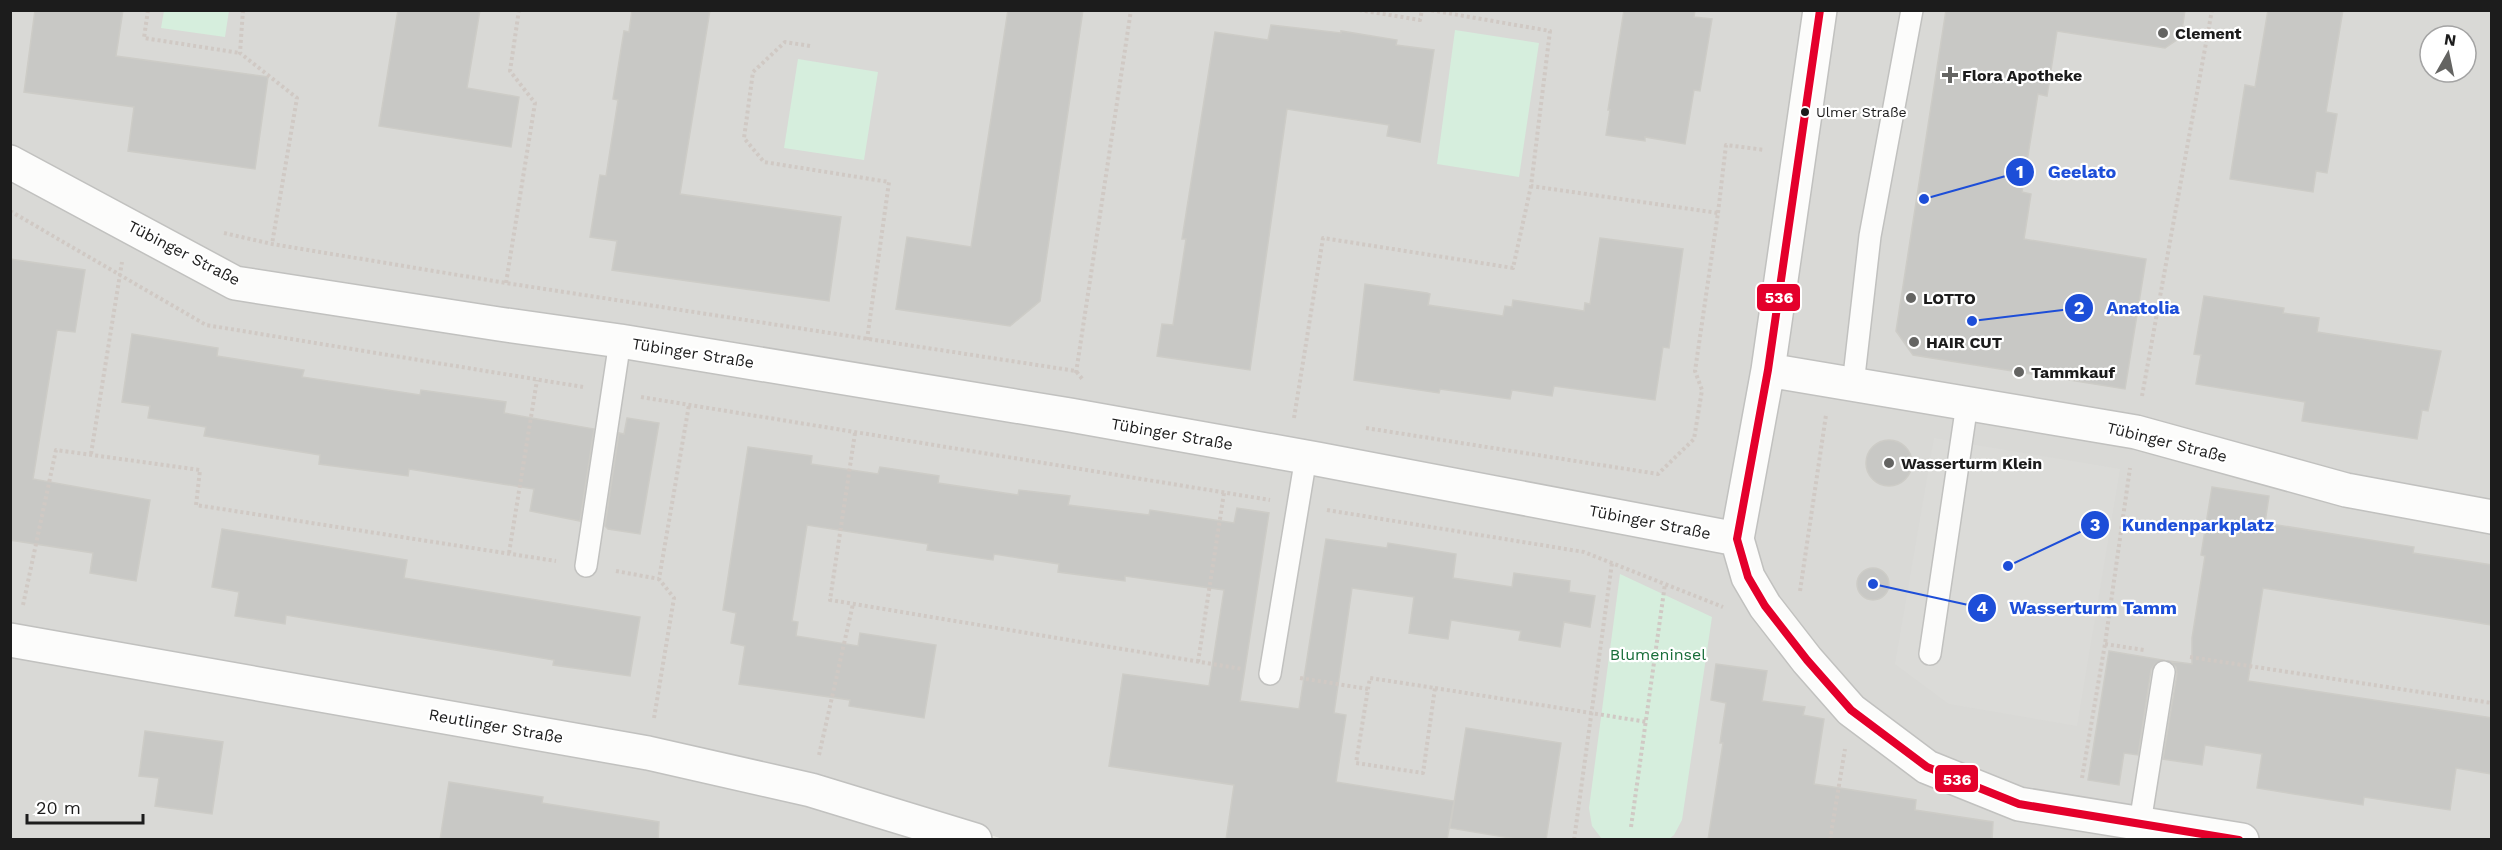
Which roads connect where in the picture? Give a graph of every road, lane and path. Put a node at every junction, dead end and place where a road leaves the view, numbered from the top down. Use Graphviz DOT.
graph roads {
  1 [pos="148,10"];
  2 [pos="243,10"];
  3 [pos="519,10"];
  4 [pos="1131,10"];
  5 [pos="1359,10"];
  6 [pos="1422,10"];
  7 [pos="1430,10"];
  8 [pos="1820,10"];
  9 [pos="1912,10"];
  10 [pos="2212,10"];
  11 [pos="810,46"];
  12 [pos="240,53"];
  13 [pos="1798,155"];
  14 [pos="10,162"];
  15 [pos="1531,186"];
  16 [pos="10,211"];
  17 [pos="1718,213"];
  18 [pos="128,225"];
  19 [pos="216,231"];
  20 [pos="272,244"];
  21 [pos="120,275"];
  22 [pos="506,283"];
  23 [pos="499,324"];
  24 [pos="867,339"];
  25 [pos="620,341"];
  26 [pos="1768,370"];
  27 [pos="1076,371"];
  28 [pos="537,380"];
  29 [pos="861,381"];
  30 [pos="1853,385"];
  31 [pos="1087,386"];
  32 [pos="612,392"];
  33 [pos="1967,404"];
  34 [pos="689,405"];
  35 [pos="1827,409"];
  36 [pos="1070,415"];
  37 [pos="1282,415"];
  38 [pos="1294,417"];
  39 [pos="1306,419"];
  40 [pos="1365,428"];
  41 [pos="855,432"];
  42 [pos="2136,432"];
  43 [pos="91,454"];
  44 [pos="1297,456"];
  45 [pos="1224,493"];
  46 [pos="1298,505"];
  47 [pos="2492,517"];
  48 [pos="1737,538"];
  49 [pos="509,553"];
  50 [pos="1612,563"];
  51 [pos="586,566"];
  52 [pos="659,579"];
  53 [pos="1665,584"];
  54 [pos="853,604"];
  55 [pos="1725,608"];
  56 [pos="13,640"];
  57 [pos="1793,641"];
  58 [pos="2105,644"];
  59 [pos="2152,651"];
  60 [pos="1930,654"];
  61 [pos="2187,657"];
  62 [pos="1198,662"];
  63 [pos="2164,672"];
  64 [pos="1270,674"];
  65 [pos="1435,688"];
  66 [pos="1368,689"];
  67 [pos="2492,703"];
  68 [pos="1851,710"];
  69 [pos="1591,713"];
  70 [pos="1647,722"];
  71 [pos="648,753"];
  72 [pos="811,790"];
  73 [pos="2076,814"];
  74 [pos="2140,823"];
  75 [pos="1631,827"];
  76 [pos="975,840"];
  77 [pos="1574,840"];
  78 [pos="1830,840"];
  79 [pos="2242,840"];
  1 -- 12 [label="path"];
  2 -- 12 [label="path"];
  3 -- 22 [label="path"];
  4 -- 27 [label="path"];
  5 -- 6 [label="path"];
  7 -- 15 [label="path"];
  8 -- 13 [label="street"];
  9 -- 30 [label="lane"];
  10 -- 42 [label="path"];
  11 -- 24 [label="path"];
  12 -- 20 [label="path"];
  13 -- 17 [label="path"];
  13 -- 26 [label="street"];
  14 -- 18 [label="street, Tübinger Straße"];
  15 -- 17 [label="path"];
  15 -- 38 [label="path"];
  16 -- 21 [label="path"];
  17 -- 40 [label="path"];
  18 -- 21 [label="path"];
  18 -- 23 [label="street, Tübinger Straße"];
  19 -- 20 [label="path"];
  20 -- 22 [label="path"];
  21 -- 28 [label="path"];
  21 -- 43 [label="path"];
  22 -- 23 [label="path"];
  22 -- 24 [label="path"];
  23 -- 25 [label="street, Tübinger Straße"];
  24 -- 27 [label="path"];
  24 -- 29 [label="path"];
  25 -- 29 [label="street, Tübinger Straße"];
  25 -- 32 [label="lane"];
  26 -- 30 [label="street, Tübinger Straße"];
  26 -- 48 [label="street"];
  27 -- 31 [label="path"];
  27 -- 36 [label="path"];
  28 -- 32 [label="path"];
  28 -- 49 [label="path"];
  29 -- 36 [label="street, Tübinger Straße"];
  30 -- 33 [label="street, Tübinger Straße"];
  32 -- 34 [label="path"];
  32 -- 51 [label="lane"];
  33 -- 42 [label="street, Tübinger Straße"];
  33 -- 60 [label="lane"];
  34 -- 41 [label="path"];
  34 -- 52 [label="path"];
  35 -- 57 [label="path"];
  36 -- 44 [label="street, Tübinger Straße"];
  37 -- 38 [label="path"];
  38 -- 39 [label="path"];
  38 -- 44 [label="path"];
  41 -- 45 [label="path"];
  41 -- 54 [label="path"];
  42 -- 47 [label="street, Tübinger Straße"];
  42 -- 58 [label="path"];
  43 -- 49 [label="path"];
  43 -- 56 [label="path"];
  44 -- 46 [label="lane"];
  44 -- 48 [label="street, Tübinger Straße"];
  45 -- 46 [label="path"];
  45 -- 62 [label="path"];
  46 -- 50 [label="path"];
  46 -- 64 [label="lane"];
  48 -- 57 [label="street"];
  49 -- 51 [label="path"];
  50 -- 53 [label="path"];
  50 -- 69 [label="path"];
  51 -- 52 [label="path"];
  52 -- 71 [label="path"];
  53 -- 55 [label="path"];
  53 -- 70 [label="path"];
  54 -- 62 [label="path"];
  54 -- 72 [label="path"];
  56 -- 71 [label="street, Reutlinger Straße"];
  57 -- 68 [label="street"];
  58 -- 59 [label="path"];
  58 -- 73 [label="path"];
  61 -- 67 [label="path"];
  62 -- 64 [label="path"];
  63 -- 74 [label="lane"];
  64 -- 66 [label="path"];
  65 -- 66 [label="path"];
  65 -- 66 [label="path"];
  65 -- 69 [label="path"];
  68 -- 73 [label="street"];
  68 -- 78 [label="path"];
  69 -- 70 [label="path"];
  69 -- 77 [label="path"];
  70 -- 75 [label="path"];
  71 -- 72 [label="street, Reutlinger Straße"];
  72 -- 76 [label="street, Reutlinger Straße"];
  73 -- 74 [label="street"];
  74 -- 79 [label="street"];
}
